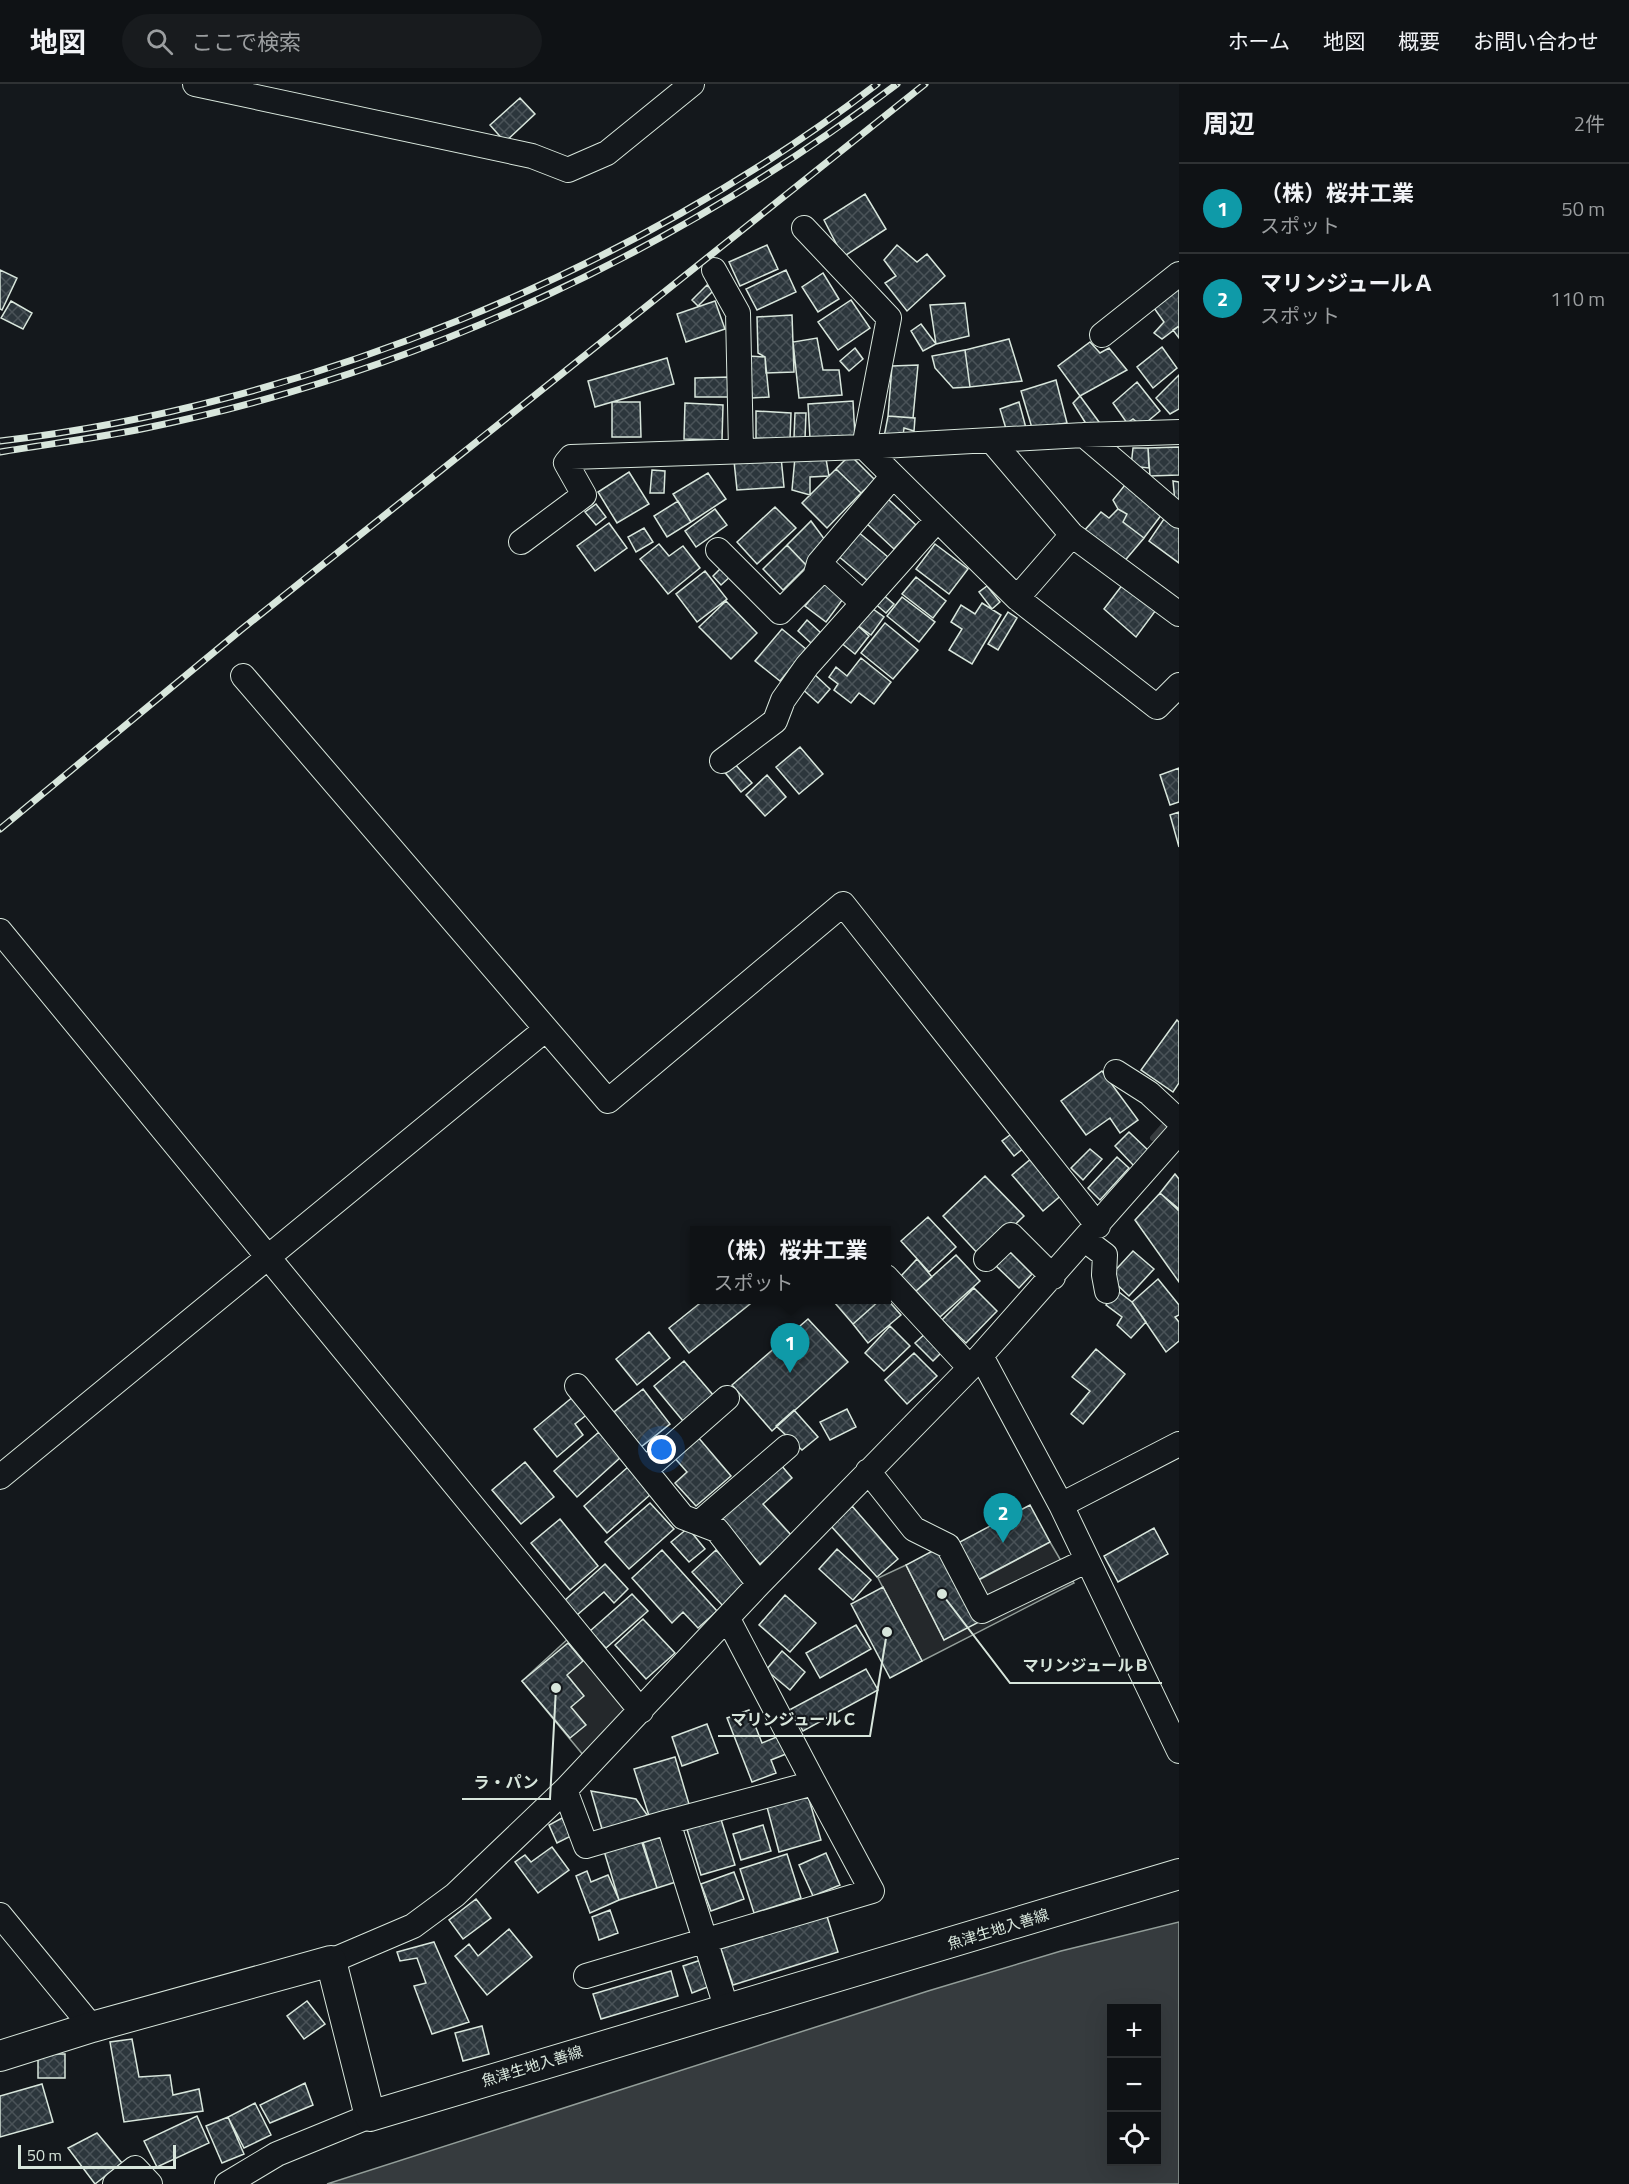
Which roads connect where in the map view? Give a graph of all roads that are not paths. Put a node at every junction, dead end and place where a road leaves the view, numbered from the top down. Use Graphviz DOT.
graph roads {
  1 [pos="195,84"];
  2 [pos="692,84"];
  3 [pos="804,228"];
  4 [pos="714,270"];
  5 [pos="1179,274"];
  6 [pos="1102,335"];
  7 [pos="1179,432"];
  8 [pos="1084,435"];
  9 [pos="991,440"];
  10 [pos="864,447"];
  11 [pos="741,451"];
  12 [pos="892,477"];
  13 [pos="1179,516"];
  14 [pos="937,520"];
  15 [pos="1072,535"];
  16 [pos="521,542"];
  17 [pos="718,550"];
  18 [pos="819,563"];
  19 [pos="1017,598"];
  20 [pos="863,603"];
  21 [pos="1179,614"];
  22 [pos="243,676"];
  23 [pos="1179,685"];
  24 [pos="722,761"];
  25 [pos="0,931"];
  26 [pos="546,1029"];
  27 [pos="1116,1072"];
  28 [pos="1179,1120"];
  29 [pos="1179,1132"];
  30 [pos="1092,1233"];
  31 [pos="268,1256"];
  32 [pos="986,1259"];
  33 [pos="1053,1277"];
  34 [pos="891,1282"];
  35 [pos="1107,1292"];
  36 [pos="976,1362"];
  37 [pos="578,1386"];
  38 [pos="727,1398"];
  39 [pos="1179,1444"];
  40 [pos="787,1447"];
  41 [pos="645,1470"];
  42 [pos="868,1471"];
  43 [pos="0,1478"];
  44 [pos="1061,1505"];
  45 [pos="700,1522"];
  46 [pos="1086,1561"];
  47 [pos="759,1584"];
  48 [pos="728,1619"];
  49 [pos="641,1710"];
  50 [pos="1179,1751"];
  51 [pos="814,1783"];
  52 [pos="565,1790"];
  53 [pos="668,1822"];
  54 [pos="1179,1874"];
  55 [pos="0,1916"];
  56 [pos="705,1940"];
  57 [pos="332,1961"];
  58 [pos="586,1976"];
  59 [pos="727,2010"];
  60 [pos="92,2027"];
  61 [pos="0,2056"];
  62 [pos="370,2116"];
  63 [pos="115,2184"];
  64 [pos="150,2184"];
  65 [pos="227,2184"];
  1 -- 2 [label="street"];
  3 -- 10 [label="street"];
  4 -- 11 [label="street"];
  5 -- 6 [label="street"];
  7 -- 8 [label="street"];
  8 -- 9 [label="street"];
  8 -- 13 [label="street"];
  9 -- 10 [label="street"];
  9 -- 15 [label="street"];
  10 -- 11 [label="street"];
  10 -- 12 [label="street"];
  11 -- 16 [label="street"];
  12 -- 14 [label="street"];
  12 -- 18 [label="street"];
  14 -- 19 [label="street"];
  14 -- 20 [label="street"];
  15 -- 19 [label="street"];
  15 -- 21 [label="street"];
  17 -- 18 [label="street"];
  18 -- 20 [label="street"];
  19 -- 23 [label="street"];
  20 -- 24 [label="street"];
  22 -- 26 [label="street"];
  25 -- 31 [label="street"];
  26 -- 30 [label="street"];
  26 -- 31 [label="street"];
  27 -- 28 [label="street"];
  29 -- 30 [label="street"];
  30 -- 33 [label="street"];
  30 -- 35 [label="street"];
  31 -- 43 [label="street"];
  31 -- 49 [label="street"];
  32 -- 33 [label="street"];
  33 -- 36 [label="street"];
  34 -- 36 [label="street"];
  36 -- 42 [label="street"];
  36 -- 44 [label="street"];
  37 -- 41 [label="street"];
  38 -- 41 [label="street"];
  39 -- 44 [label="street"];
  40 -- 45 [label="street"];
  41 -- 45 [label="street"];
  42 -- 46 [label="street"];
  42 -- 47 [label="street"];
  44 -- 46 [label="street"];
  45 -- 47 [label="street"];
  46 -- 50 [label="street"];
  47 -- 48 [label="street"];
  48 -- 49 [label="street"];
  48 -- 51 [label="street"];
  49 -- 52 [label="street"];
  51 -- 53 [label="street"];
  51 -- 56 [label="street"];
  52 -- 53 [label="street"];
  52 -- 57 [label="street"];
  53 -- 56 [label="street"];
  54 -- 59 [label="main road, 魚津生地入善線"];
  55 -- 60 [label="street"];
  56 -- 58 [label="street"];
  56 -- 59 [label="street"];
  57 -- 60 [label="main road"];
  57 -- 62 [label="main road"];
  59 -- 62 [label="main road, 魚津生地入善線"];
  60 -- 61 [label="main road"];
  62 -- 65 [label="street"];
  63 -- 64 [label="street"];
}
